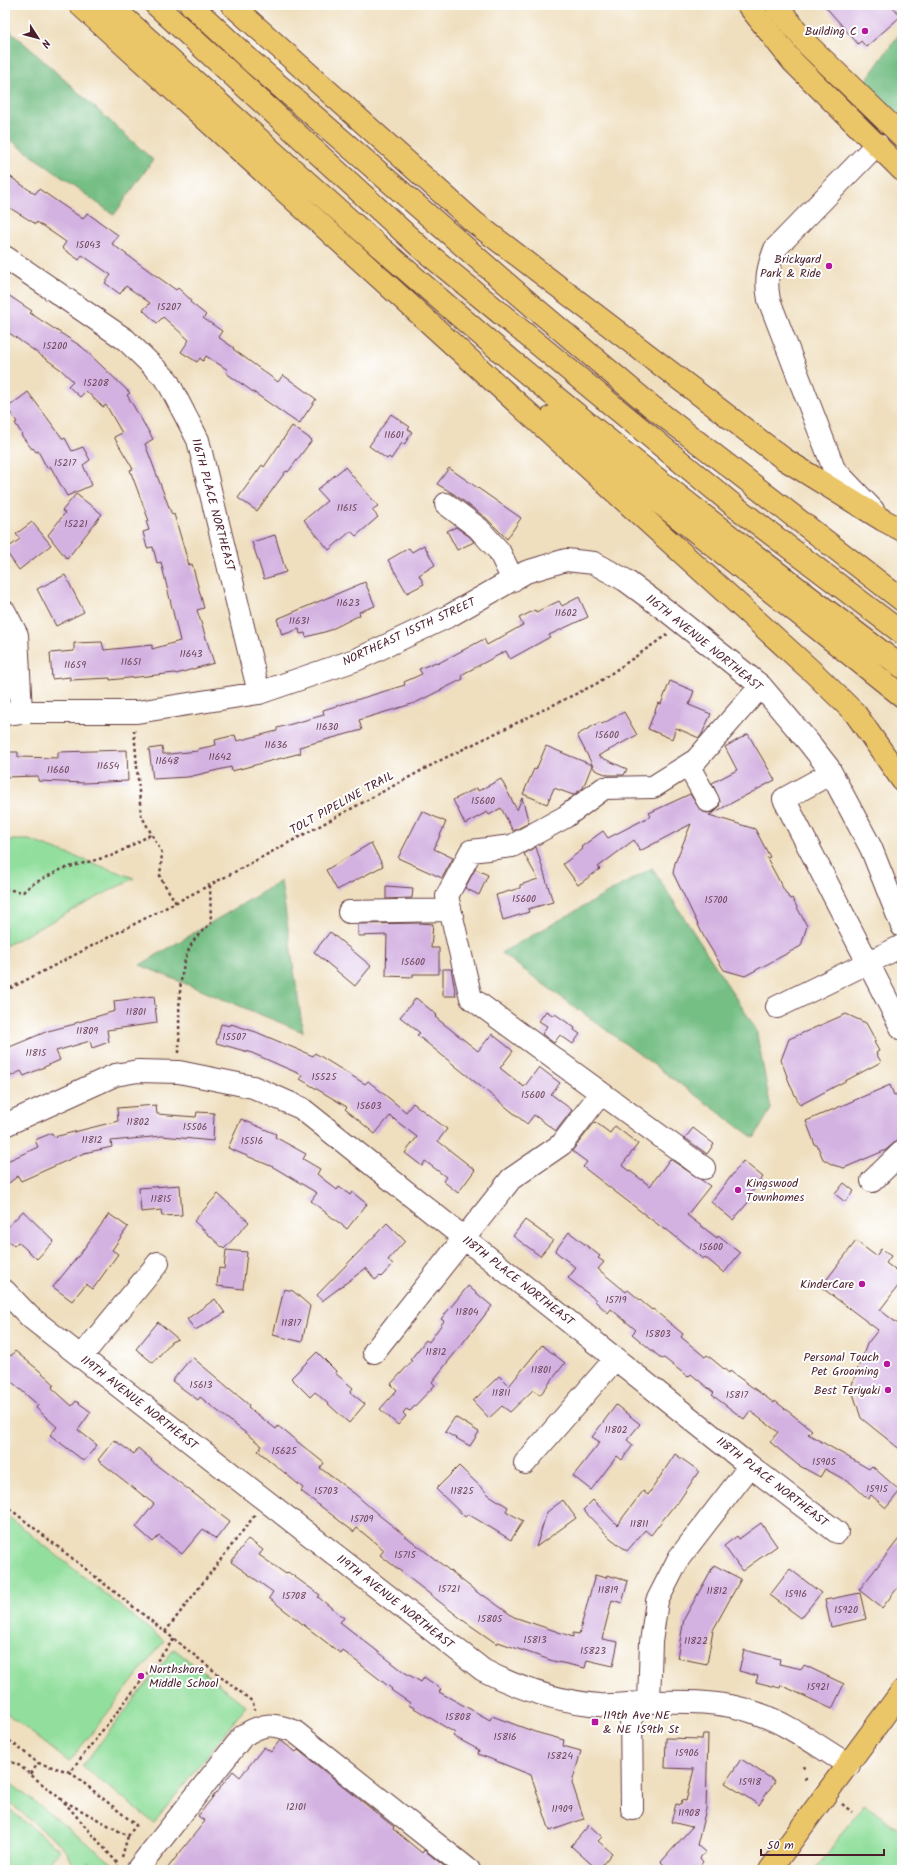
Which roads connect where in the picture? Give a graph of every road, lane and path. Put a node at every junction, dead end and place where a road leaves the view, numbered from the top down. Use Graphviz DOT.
graph roads {
  1 [pos="80,5"];
  2 [pos="110,5"];
  3 [pos="156,5"];
  4 [pos="191,5"];
  5 [pos="232,5"];
  6 [pos="748,5"];
  7 [pos="776,5"];
  8 [pos="825,62"];
  9 [pos="902,136"];
  10 [pos="878,144"];
  11 [pos="316,153"];
  12 [pos="902,155"];
  13 [pos="367,162"];
  14 [pos="902,170"];
  15 [pos="5,257"];
  16 [pos="386,283"];
  17 [pos="446,504"];
  18 [pos="882,520"];
  19 [pos="902,530"];
  20 [pos="594,563"];
  21 [pos="513,580"];
  22 [pos="902,600"];
  23 [pos="5,612"];
  24 [pos="682,623"];
  25 [pos="902,633"];
  26 [pos="902,667"];
  27 [pos="761,686"];
  28 [pos="259,693"];
  29 [pos="902,696"];
  30 [pos="132,712"];
  31 [pos="13,713"];
  32 [pos="688,765"];
  33 [pos="831,773"];
  34 [pos="902,780"];
  35 [pos="708,801"];
  36 [pos="152,834"];
  37 [pos="210,885"];
  38 [pos="5,889"];
  39 [pos="176,903"];
  40 [pos="450,910"];
  41 [pos="349,912"];
  42 [pos="902,926"];
  43 [pos="902,946"];
  44 [pos="868,962"];
  45 [pos="5,991"];
  46 [pos="777,1007"];
  47 [pos="902,1028"];
  48 [pos="179,1072"];
  49 [pos="601,1093"];
  50 [pos="5,1125"];
  51 [pos="902,1152"];
  52 [pos="704,1168"];
  53 [pos="872,1181"];
  54 [pos="464,1238"];
  55 [pos="158,1263"];
  56 [pos="5,1291"];
  57 [pos="374,1352"];
  58 [pos="81,1357"];
  59 [pos="616,1358"];
  60 [pos="525,1462"];
  61 [pos="750,1466"];
  62 [pos="265,1502"];
  63 [pos="5,1505"];
  64 [pos="837,1532"];
  65 [pos="165,1632"];
  66 [pos="174,1639"];
  67 [pos="902,1691"];
  68 [pos="640,1704"];
  69 [pos="256,1728"];
  70 [pos="5,1737"];
  71 [pos="5,1759"];
  72 [pos="38,1763"];
  73 [pos="849,1765"];
  74 [pos="808,1766"];
  75 [pos="803,1768"];
  76 [pos="70,1772"];
  77 [pos="30,1774"];
  78 [pos="804,1779"];
  79 [pos="809,1780"];
  80 [pos="62,1800"];
  81 [pos="842,1804"];
  82 [pos="632,1809"];
  83 [pos="852,1812"];
  84 [pos="128,1836"];
  85 [pos="128,1868"];
  86 [pos="116,1870"];
  87 [pos="469,1870"];
  88 [pos="770,1870"];
  1 -- 16 [label="main road"];
  2 -- 26 [label="main road"];
  3 -- 11 [label="main road"];
  4 -- 13 [label="main road"];
  5 -- 18 [label="main road"];
  6 -- 10 [label="main road"];
  7 -- 8 [label="main road"];
  8 -- 9 [label="main road"];
  8 -- 10 [label="main road"];
  10 -- 12 [label="main road"];
  10 -- 14 [label="main road"];
  10 -- 18 [label="street"];
  11 -- 13 [label="main road"];
  11 -- 25 [label="main road"];
  13 -- 22 [label="main road"];
  15 -- 28 [label="street, 116TH PLACE NORTHEAST"];
  16 -- 29 [label="main road"];
  16 -- 34 [label="main road"];
  17 -- 21 [label="street"];
  18 -- 19 [label="main road"];
  20 -- 21 [label="street, NORTHEAST 155TH STREET"];
  20 -- 24 [label="street, 116TH AVENUE NORTHEAST"];
  21 -- 28 [label="street, NORTHEAST 155TH STREET"];
  23 -- 31 [label="street"];
  24 -- 27 [label="street, 116TH AVENUE NORTHEAST"];
  24 -- 37 [label="path, TOLT PIPELINE TRAIL"];
  27 -- 32 [label="street"];
  27 -- 33 [label="street, 116TH AVENUE NORTHEAST"];
  28 -- 30 [label="street, NORTHEAST 155TH STREET"];
  30 -- 31 [label="street, NORTHEAST 155TH STREET"];
  30 -- 36 [label="path"];
  32 -- 35 [label="street"];
  32 -- 40 [label="street"];
  33 -- 42 [label="street, 116TH AVENUE NORTHEAST"];
  33 -- 44 [label="street"];
  36 -- 38 [label="path"];
  36 -- 39 [label="path"];
  37 -- 39 [label="path, TOLT PIPELINE TRAIL"];
  37 -- 48 [label="path"];
  39 -- 45 [label="path, TOLT PIPELINE TRAIL"];
  40 -- 41 [label="street"];
  40 -- 49 [label="street"];
  43 -- 44 [label="street"];
  44 -- 46 [label="street"];
  44 -- 47 [label="street"];
  48 -- 50 [label="street"];
  48 -- 54 [label="street, 118TH PLACE NORTHEAST"];
  49 -- 52 [label="street"];
  49 -- 54 [label="street"];
  51 -- 53 [label="street"];
  54 -- 57 [label="street"];
  54 -- 59 [label="street, 118TH PLACE NORTHEAST"];
  55 -- 58 [label="street"];
  56 -- 58 [label="street, 119TH AVENUE NORTHEAST"];
  58 -- 62 [label="street, 119TH AVENUE NORTHEAST"];
  59 -- 60 [label="street"];
  59 -- 61 [label="street, 118TH PLACE NORTHEAST"];
  61 -- 64 [label="street, 118TH PLACE NORTHEAST"];
  61 -- 68 [label="street"];
  62 -- 65 [label="path"];
  62 -- 68 [label="street, 119TH AVENUE NORTHEAST"];
  63 -- 65 [label="path"];
  65 -- 66 [label="path"];
  66 -- 69 [label="path"];
  66 -- 76 [label="path"];
  67 -- 73 [label="main road"];
  68 -- 73 [label="street, 119TH AVENUE NORTHEAST"];
  68 -- 82 [label="street"];
  69 -- 85 [label="street"];
  69 -- 87 [label="street"];
  70 -- 72 [label="path"];
  71 -- 77 [label="path"];
  72 -- 76 [label="path"];
  72 -- 77 [label="path"];
  73 -- 88 [label="main road"];
  74 -- 75 [label="path"];
  76 -- 84 [label="path"];
  77 -- 80 [label="path"];
  78 -- 79 [label="path"];
  80 -- 84 [label="path"];
  80 -- 85 [label="path"];
  81 -- 83 [label="path"];
  84 -- 85 [label="path"];
  85 -- 86 [label="path"];
}
